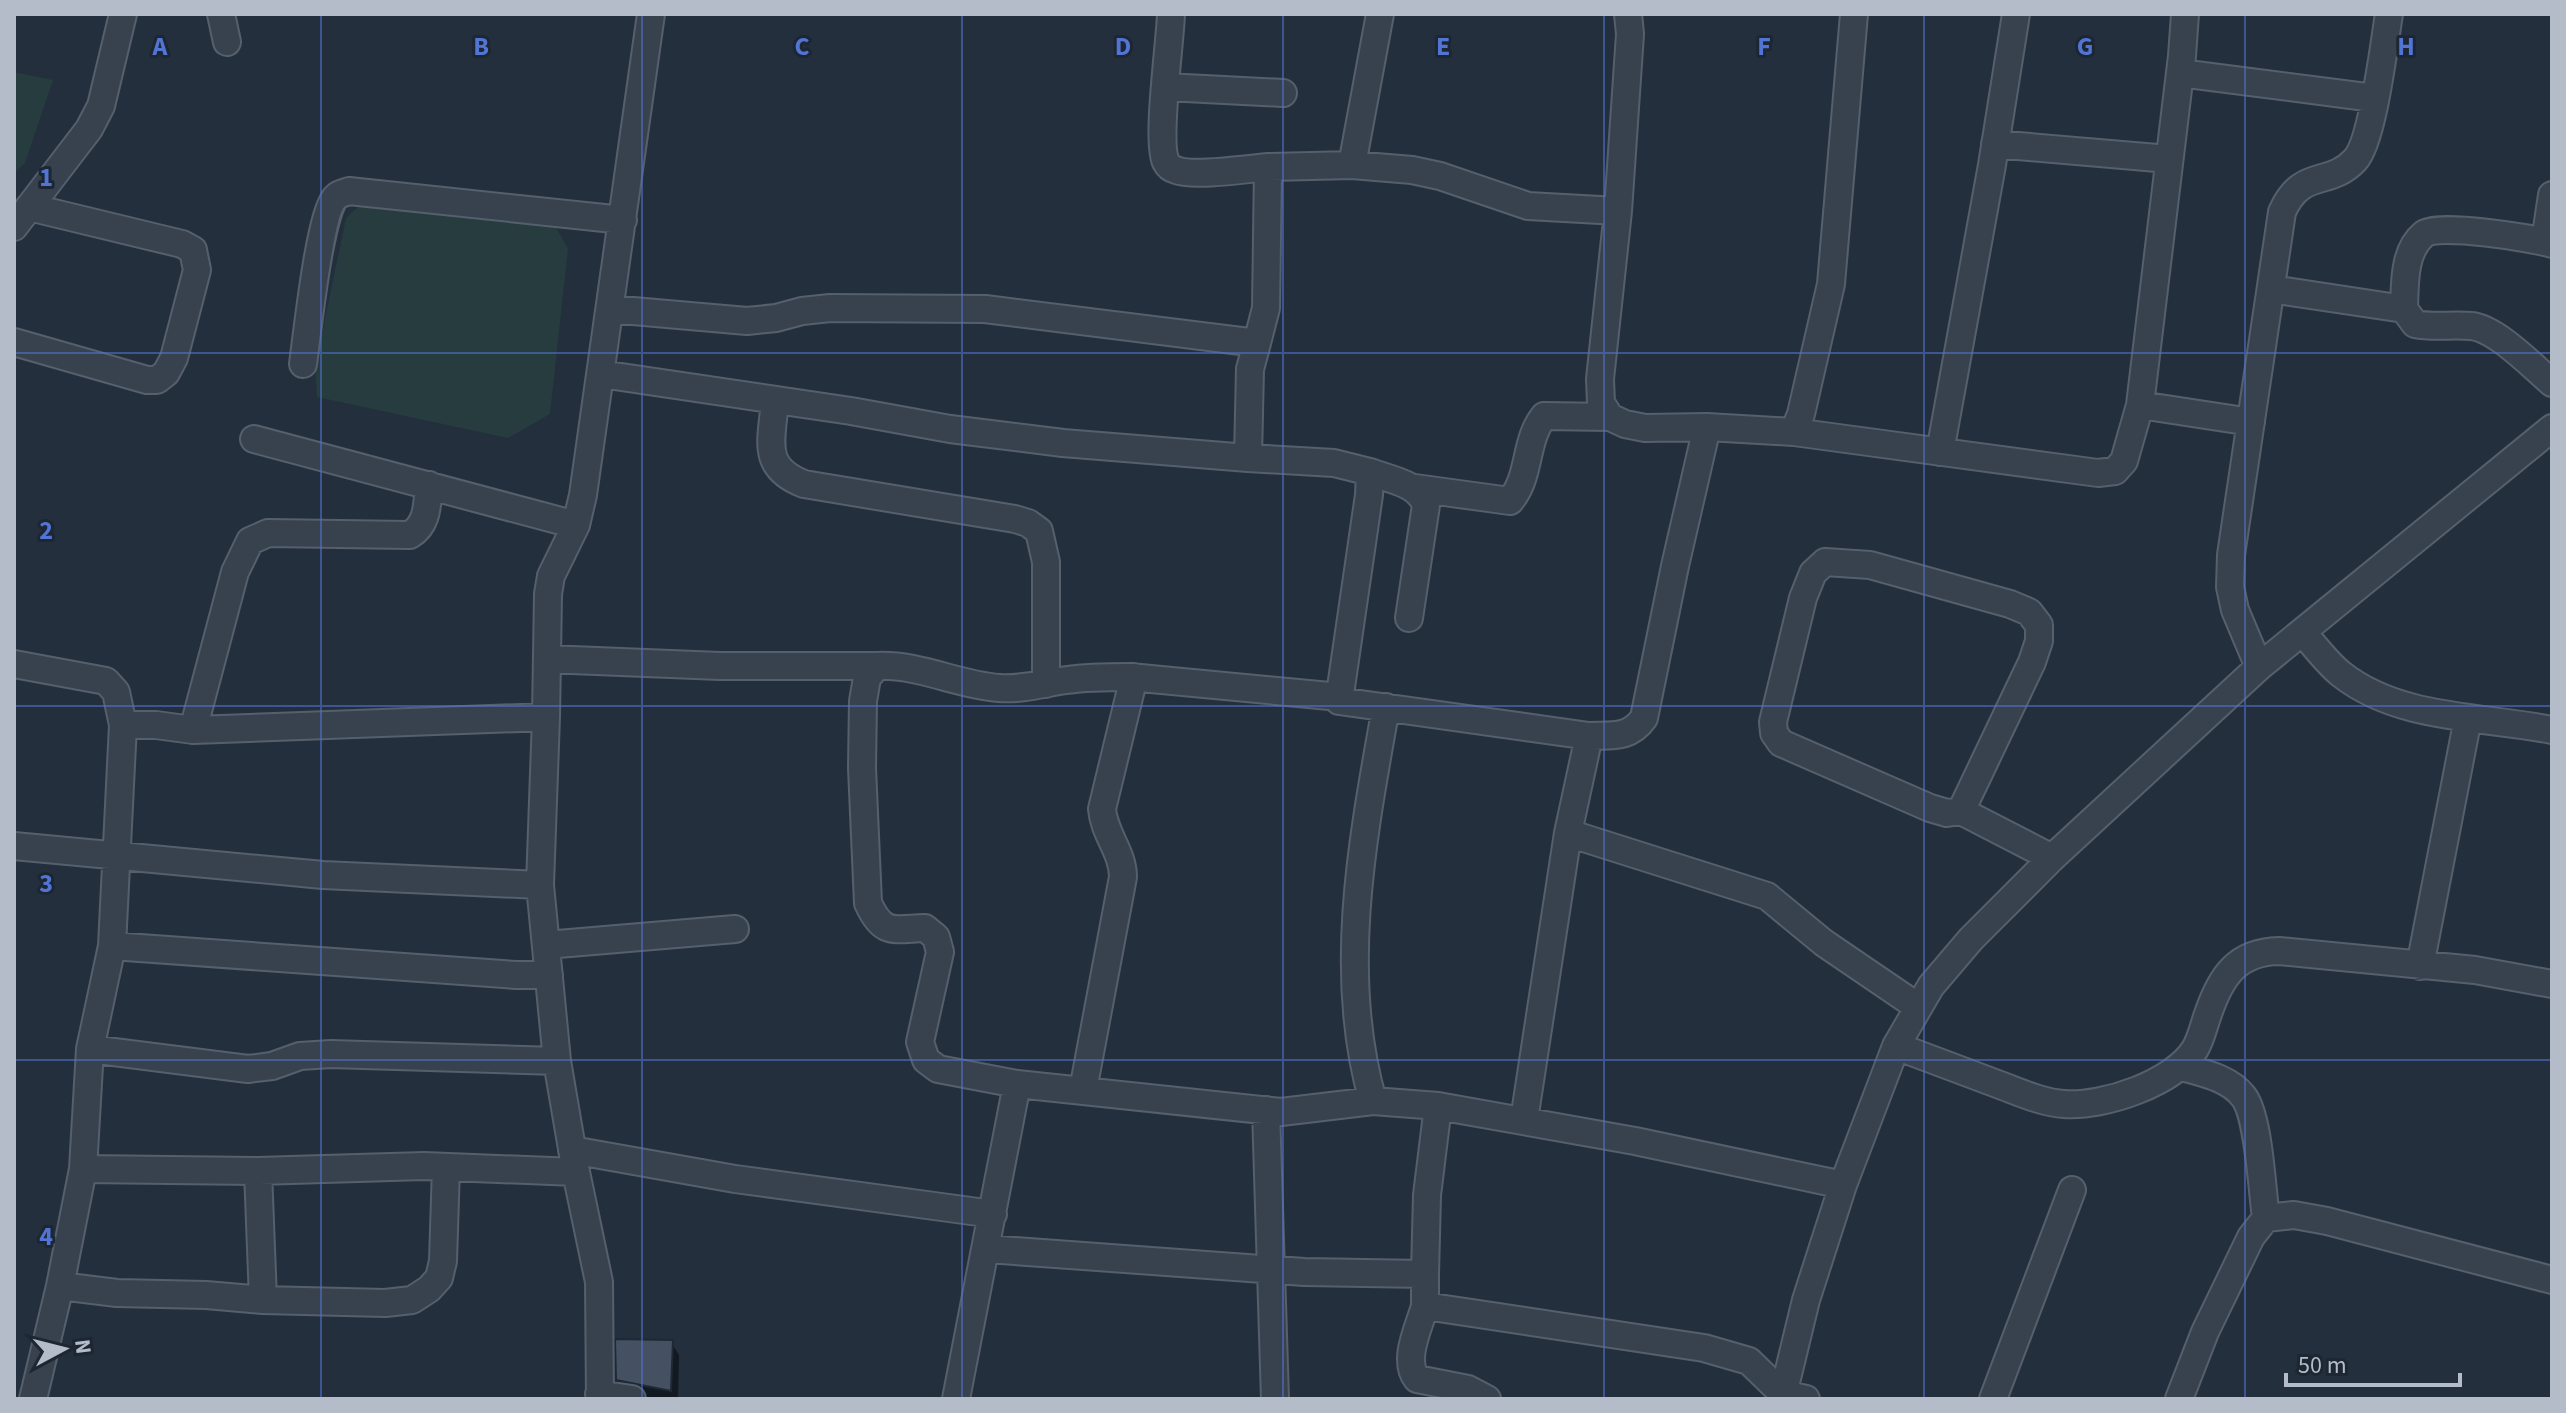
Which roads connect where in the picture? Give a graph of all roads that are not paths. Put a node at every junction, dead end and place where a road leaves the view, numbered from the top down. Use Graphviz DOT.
graph roads {
  1 [pos="123,14"];
  2 [pos="221,14"];
  3 [pos="651,14"];
  4 [pos="1171,14"];
  5 [pos="1380,14"];
  6 [pos="1628,14"];
  7 [pos="1854,14"];
  8 [pos="2016,14"];
  9 [pos="2185,14"];
  10 [pos="2389,14"];
  11 [pos="227,42"];
  12 [pos="2180,73"];
  13 [pos="1166,87"];
  14 [pos="1283,93"];
  15 [pos="2374,98"];
  16 [pos="1995,144"];
  17 [pos="2169,159"];
  18 [pos="1352,165"];
  19 [pos="1268,167"];
  20 [pos="2552,195"];
  21 [pos="1618,211"];
  22 [pos="21,217"];
  23 [pos="623,220"];
  24 [pos="2548,243"];
  25 [pos="2271,289"];
  26 [pos="610,309"];
  27 [pos="2404,309"];
  28 [pos="14,342"];
  29 [pos="1257,343"];
  30 [pos="303,364"];
  31 [pos="601,374"];
  32 [pos="2552,383"];
  33 [pos="775,400"];
  34 [pos="2140,405"];
  35 [pos="1610,417"];
  36 [pos="2251,422"];
  37 [pos="1707,427"];
  38 [pos="2552,428"];
  39 [pos="1794,432"];
  40 [pos="254,439"];
  41 [pos="1940,452"];
  42 [pos="1248,458"];
  43 [pos="1370,472"];
  44 [pos="429,485"];
  45 [pos="1415,488"];
  46 [pos="576,525"];
  47 [pos="1409,618"];
  48 [pos="2303,633"];
  49 [pos="547,659"];
  50 [pos="14,664"];
  51 [pos="877,666"];
  52 [pos="2259,667"];
  53 [pos="1134,677"];
  54 [pos="1046,684"];
  55 [pos="1340,697"];
  56 [pos="1386,707"];
  57 [pos="546,717"];
  58 [pos="2468,718"];
  59 [pos="123,725"];
  60 [pos="193,730"];
  61 [pos="2552,730"];
  62 [pos="1589,736"];
  63 [pos="1961,811"];
  64 [pos="1568,833"];
  65 [pos="14,846"];
  66 [pos="115,854"];
  67 [pos="2052,858"];
  68 [pos="540,885"];
  69 [pos="735,929"];
  70 [pos="546,945"];
  71 [pos="112,946"];
  72 [pos="2420,966"];
  73 [pos="549,975"];
  74 [pos="2552,984"];
  75 [pos="1918,1007"];
  76 [pos="1896,1046"];
  77 [pos="90,1049"];
  78 [pos="557,1061"];
  79 [pos="2182,1067"];
  80 [pos="1017,1084"];
  81 [pos="1083,1090"];
  82 [pos="1373,1101"];
  83 [pos="1438,1106"];
  84 [pos="1266,1110"];
  85 [pos="1524,1120"];
  86 [pos="574,1161"];
  87 [pos="446,1167"];
  88 [pos="83,1169"];
  89 [pos="258,1171"];
  90 [pos="1843,1185"];
  91 [pos="2072,1190"];
  92 [pos="993,1214"];
  93 [pos="2266,1218"];
  94 [pos="987,1249"];
  95 [pos="1269,1268"];
  96 [pos="1425,1274"];
  97 [pos="2552,1280"];
  98 [pos="60,1286"];
  99 [pos="263,1300"];
  100 [pos="1425,1306"];
  101 [pos="26,1370"];
  102 [pos="600,1397"];
  103 [pos="1790,1397"];
  104 [pos="33,1399"];
  105 [pos="632,1399"];
  106 [pos="956,1399"];
  107 [pos="1275,1399"];
  108 [pos="1487,1399"];
  109 [pos="1993,1399"];
  110 [pos="2179,1399"];
  1 -- 22 [label="street"];
  2 -- 11 [label="street"];
  3 -- 23 [label="street"];
  4 -- 13 [label="street"];
  5 -- 18 [label="street"];
  6 -- 21 [label="street"];
  7 -- 39 [label="street"];
  8 -- 16 [label="street"];
  9 -- 12 [label="street"];
  10 -- 15 [label="street"];
  12 -- 15 [label="street"];
  12 -- 17 [label="street"];
  13 -- 14 [label="street"];
  13 -- 19 [label="street"];
  15 -- 25 [label="street"];
  16 -- 17 [label="street"];
  16 -- 41 [label="street"];
  17 -- 34 [label="street"];
  18 -- 19 [label="street"];
  18 -- 21 [label="street"];
  19 -- 29 [label="street"];
  20 -- 24 [label="street"];
  21 -- 35 [label="street"];
  22 -- 28 [label="street"];
  23 -- 26 [label="street"];
  23 -- 30 [label="street"];
  24 -- 27 [label="street"];
  25 -- 27 [label="street"];
  25 -- 36 [label="street"];
  26 -- 29 [label="street"];
  26 -- 31 [label="street"];
  27 -- 32 [label="street"];
  29 -- 42 [label="street"];
  31 -- 33 [label="street"];
  31 -- 46 [label="street"];
  33 -- 42 [label="street"];
  33 -- 54 [label="street"];
  34 -- 36 [label="street"];
  34 -- 41 [label="street"];
  35 -- 37 [label="street"];
  35 -- 45 [label="street"];
  36 -- 52 [label="street"];
  37 -- 39 [label="street"];
  37 -- 62 [label="street"];
  38 -- 48 [label="street"];
  39 -- 41 [label="street"];
  40 -- 44 [label="street"];
  42 -- 43 [label="street"];
  43 -- 45 [label="street"];
  43 -- 55 [label="street"];
  44 -- 46 [label="street"];
  44 -- 60 [label="street"];
  45 -- 47 [label="street"];
  46 -- 49 [label="street"];
  48 -- 52 [label="street"];
  48 -- 58 [label="street"];
  49 -- 51 [label="street"];
  49 -- 57 [label="street"];
  50 -- 59 [label="street"];
  51 -- 54 [label="street"];
  51 -- 80 [label="street"];
  52 -- 67 [label="street"];
  53 -- 54 [label="street"];
  53 -- 55 [label="street"];
  53 -- 81 [label="street"];
  55 -- 56 [label="street"];
  56 -- 62 [label="street"];
  56 -- 82 [label="street"];
  57 -- 60 [label="street"];
  57 -- 68 [label="street"];
  58 -- 61 [label="street"];
  58 -- 72 [label="street"];
  59 -- 60 [label="street"];
  59 -- 66 [label="street"];
  62 -- 64 [label="street"];
  63 -- 63 [label="street"];
  63 -- 67 [label="street"];
  64 -- 75 [label="street"];
  64 -- 85 [label="street"];
  65 -- 66 [label="street"];
  66 -- 68 [label="street"];
  66 -- 71 [label="street"];
  67 -- 75 [label="street"];
  68 -- 70 [label="street"];
  69 -- 70 [label="street"];
  70 -- 73 [label="street"];
  71 -- 73 [label="street"];
  71 -- 77 [label="street"];
  72 -- 74 [label="street"];
  72 -- 79 [label="street"];
  73 -- 78 [label="street"];
  75 -- 76 [label="street"];
  76 -- 79 [label="street"];
  76 -- 90 [label="street"];
  77 -- 78 [label="street"];
  77 -- 88 [label="street"];
  78 -- 86 [label="street"];
  79 -- 93 [label="street"];
  80 -- 81 [label="street"];
  80 -- 92 [label="street"];
  81 -- 84 [label="street"];
  82 -- 83 [label="street"];
  82 -- 84 [label="street"];
  83 -- 85 [label="street"];
  83 -- 96 [label="street"];
  84 -- 95 [label="street"];
  85 -- 90 [label="street"];
  86 -- 87 [label="street"];
  86 -- 92 [label="street"];
  86 -- 102 [label="street"];
  87 -- 89 [label="street"];
  87 -- 99 [label="street"];
  88 -- 89 [label="street"];
  88 -- 98 [label="street"];
  89 -- 99 [label="street"];
  90 -- 103 [label="street"];
  91 -- 109 [label="street"];
  92 -- 94 [label="street"];
  93 -- 97 [label="street"];
  93 -- 110 [label="street"];
  94 -- 95 [label="street"];
  94 -- 106 [label="street"];
  95 -- 96 [label="street"];
  95 -- 107 [label="street"];
  96 -- 100 [label="street"];
  98 -- 99 [label="street"];
  98 -- 101 [label="street"];
  100 -- 103 [label="street"];
  100 -- 108 [label="street"];
  101 -- 104 [label="street"];
  102 -- 105 [label="street"];
}
